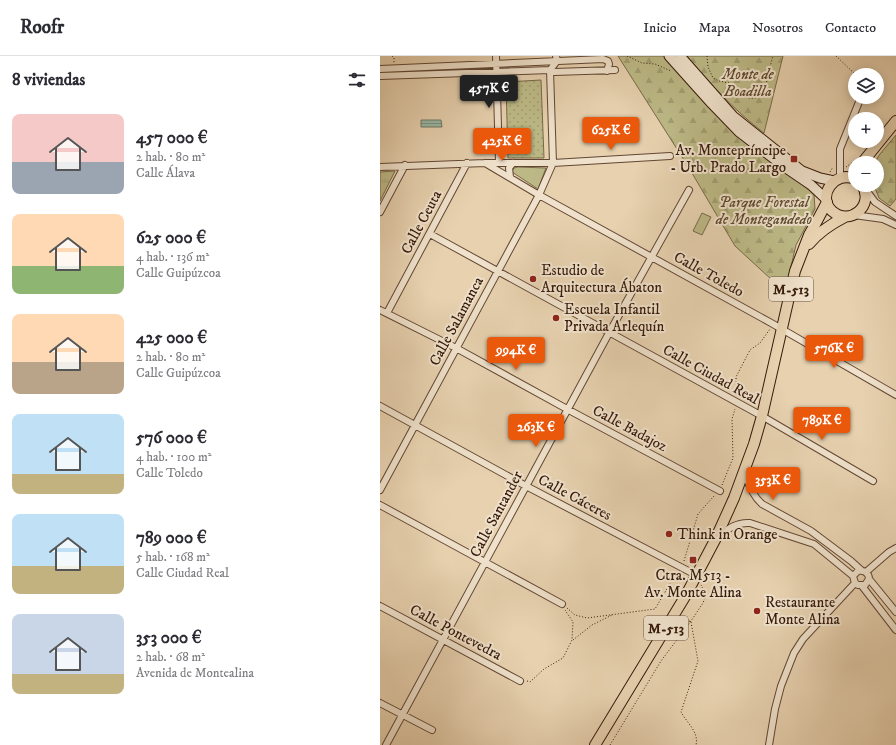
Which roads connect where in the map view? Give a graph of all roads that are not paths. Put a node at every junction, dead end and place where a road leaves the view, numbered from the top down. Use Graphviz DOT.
graph roads {
  1 [pos="496,56"];
  2 [pos="669,56"];
  3 [pos="680,56"];
  4 [pos="556,59"];
  5 [pos="496,64"];
  6 [pos="380,69"];
  7 [pos="550,70"];
  8 [pos="615,70"];
  9 [pos="607,71"];
  10 [pos="497,72"];
  11 [pos="380,76"];
  12 [pos="858,104"];
  13 [pos="896,121"];
  14 [pos="873,150"];
  15 [pos="670,156"];
  16 [pos="868,156"];
  17 [pos="871,156"];
  18 [pos="499,162"];
  19 [pos="485,163"];
  20 [pos="513,163"];
  21 [pos="467,164"];
  22 [pos="553,164"];
  23 [pos="380,166"];
  24 [pos="405,166"];
  25 [pos="848,177"];
  26 [pos="510,178"];
  27 [pos="837,179"];
  28 [pos="689,190"];
  29 [pos="865,192"];
  30 [pos="868,192"];
  31 [pos="539,195"];
  32 [pos="826,200"];
  33 [pos="380,212"];
  34 [pos="849,216"];
  35 [pos="896,216"];
  36 [pos="896,225"];
  37 [pos="430,234"];
  38 [pos="804,250"];
  39 [pos="650,257"];
  40 [pos="497,272"];
  41 [pos="380,310"];
  42 [pos="387,313"];
  43 [pos="777,326"];
  44 [pos="609,333"];
  45 [pos="456,348"];
  46 [pos="896,395"];
  47 [pos="380,406"];
  48 [pos="567,409"];
  49 [pos="762,416"];
  50 [pos="414,425"];
  51 [pos="744,472"];
  52 [pos="873,481"];
  53 [pos="526,486"];
  54 [pos="380,490"];
  55 [pos="720,491"];
  56 [pos="380,505"];
  57 [pos="715,540"];
  58 [pos="896,548"];
  59 [pos="484,563"];
  60 [pos="864,571"];
  61 [pos="696,575"];
  62 [pos="854,576"];
  63 [pos="869,579"];
  64 [pos="855,583"];
  65 [pos="862,586"];
  66 [pos="562,604"];
  67 [pos="380,606"];
  68 [pos="896,612"];
  69 [pos="896,630"];
  70 [pos="443,639"];
  71 [pos="520,681"];
  72 [pos="380,703"];
  73 [pos="402,715"];
  74 [pos="432,730"];
  75 [pos="386,745"];
  76 [pos="595,745"];
  77 [pos="769,745"];
  1 -- 5 [label="street"];
  2 -- 32 [label="street"];
  3 -- 27 [label="street"];
  4 -- 5 [label="street"];
  4 -- 7 [label="street"];
  4 -- 9 [label="street"];
  5 -- 6 [label="street"];
  5 -- 10 [label="street"];
  7 -- 9 [label="street"];
  7 -- 10 [label="street"];
  7 -- 22 [label="street"];
  8 -- 9 [label="street"];
  10 -- 11 [label="street"];
  10 -- 18 [label="street"];
  12 -- 27 [label="street"];
  13 -- 14 [label="main road"];
  14 -- 16 [label="main road"];
  14 -- 17 [label="main road"];
  15 -- 22 [label="street"];
  18 -- 19 [label="street"];
  18 -- 20 [label="street"];
  19 -- 21 [label="street"];
  19 -- 26 [label="street, Calle Toledo"];
  20 -- 22 [label="street"];
  20 -- 26 [label="street"];
  21 -- 24 [label="street"];
  21 -- 37 [label="street, Calle Ceuta"];
  22 -- 31 [label="street, Calle Salamanca"];
  23 -- 24 [label="street"];
  24 -- 33 [label="street"];
  25 -- 27 [label="main road"];
  26 -- 31 [label="street, Calle Toledo"];
  27 -- 32 [label="main road, M-513"];
  28 -- 39 [label="street, Calle Santander"];
  29 -- 34 [label="main road, M-513"];
  30 -- 35 [label="street"];
  31 -- 39 [label="street, Calle Toledo"];
  31 -- 40 [label="street, Calle Salamanca"];
  32 -- 34 [label="main road"];
  32 -- 38 [label="main road, M-513"];
  34 -- 36 [label="street"];
  34 -- 38 [label="main road, M-513"];
  37 -- 40 [label="street, Calle Ciudad Real"];
  37 -- 42 [label="street, Calle Ceuta"];
  38 -- 43 [label="main road, M-513"];
  39 -- 43 [label="street, Calle Toledo"];
  39 -- 44 [label="street, Calle Santander"];
  40 -- 44 [label="street, Calle Ciudad Real"];
  40 -- 45 [label="street, Calle Salamanca"];
  41 -- 42 [label="street, Calle Badajoz"];
  42 -- 45 [label="street, Calle Badajoz"];
  43 -- 46 [label="street, Calle Toledo"];
  43 -- 49 [label="main road, M-513"];
  44 -- 48 [label="street, Calle Santander"];
  44 -- 49 [label="street, Calle Ciudad Real"];
  45 -- 48 [label="street, Calle Badajoz"];
  45 -- 50 [label="street, Calle Salamanca"];
  47 -- 50 [label="street, Calle Cáceres"];
  48 -- 53 [label="street, Calle Santander"];
  48 -- 55 [label="street, Calle Badajoz"];
  49 -- 51 [label="main road, M-513"];
  49 -- 52 [label="street, Calle Ciudad Real"];
  50 -- 53 [label="street, Calle Cáceres"];
  50 -- 54 [label="street, Calle Salamanca"];
  51 -- 57 [label="main road, M-513"];
  51 -- 60 [label="street"];
  53 -- 59 [label="street, Calle Santander"];
  53 -- 61 [label="street, Calle Cáceres"];
  56 -- 59 [label="street"];
  57 -- 61 [label="main road, M-513"];
  57 -- 62 [label="street"];
  58 -- 60 [label="street"];
  59 -- 66 [label="street"];
  59 -- 70 [label="street, Calle Santander"];
  60 -- 62 [label="street"];
  60 -- 63 [label="street"];
  61 -- 76 [label="main road, M-513"];
  62 -- 64 [label="street"];
  63 -- 65 [label="street"];
  63 -- 68 [label="street"];
  64 -- 65 [label="street"];
  64 -- 77 [label="street"];
  65 -- 69 [label="street"];
  67 -- 70 [label="street, Calle Pontevedra"];
  70 -- 71 [label="street, Calle Pontevedra"];
  70 -- 73 [label="street, Calle Santander"];
  72 -- 73 [label="street"];
  73 -- 74 [label="street"];
  73 -- 75 [label="street, Calle Santander"];
}
